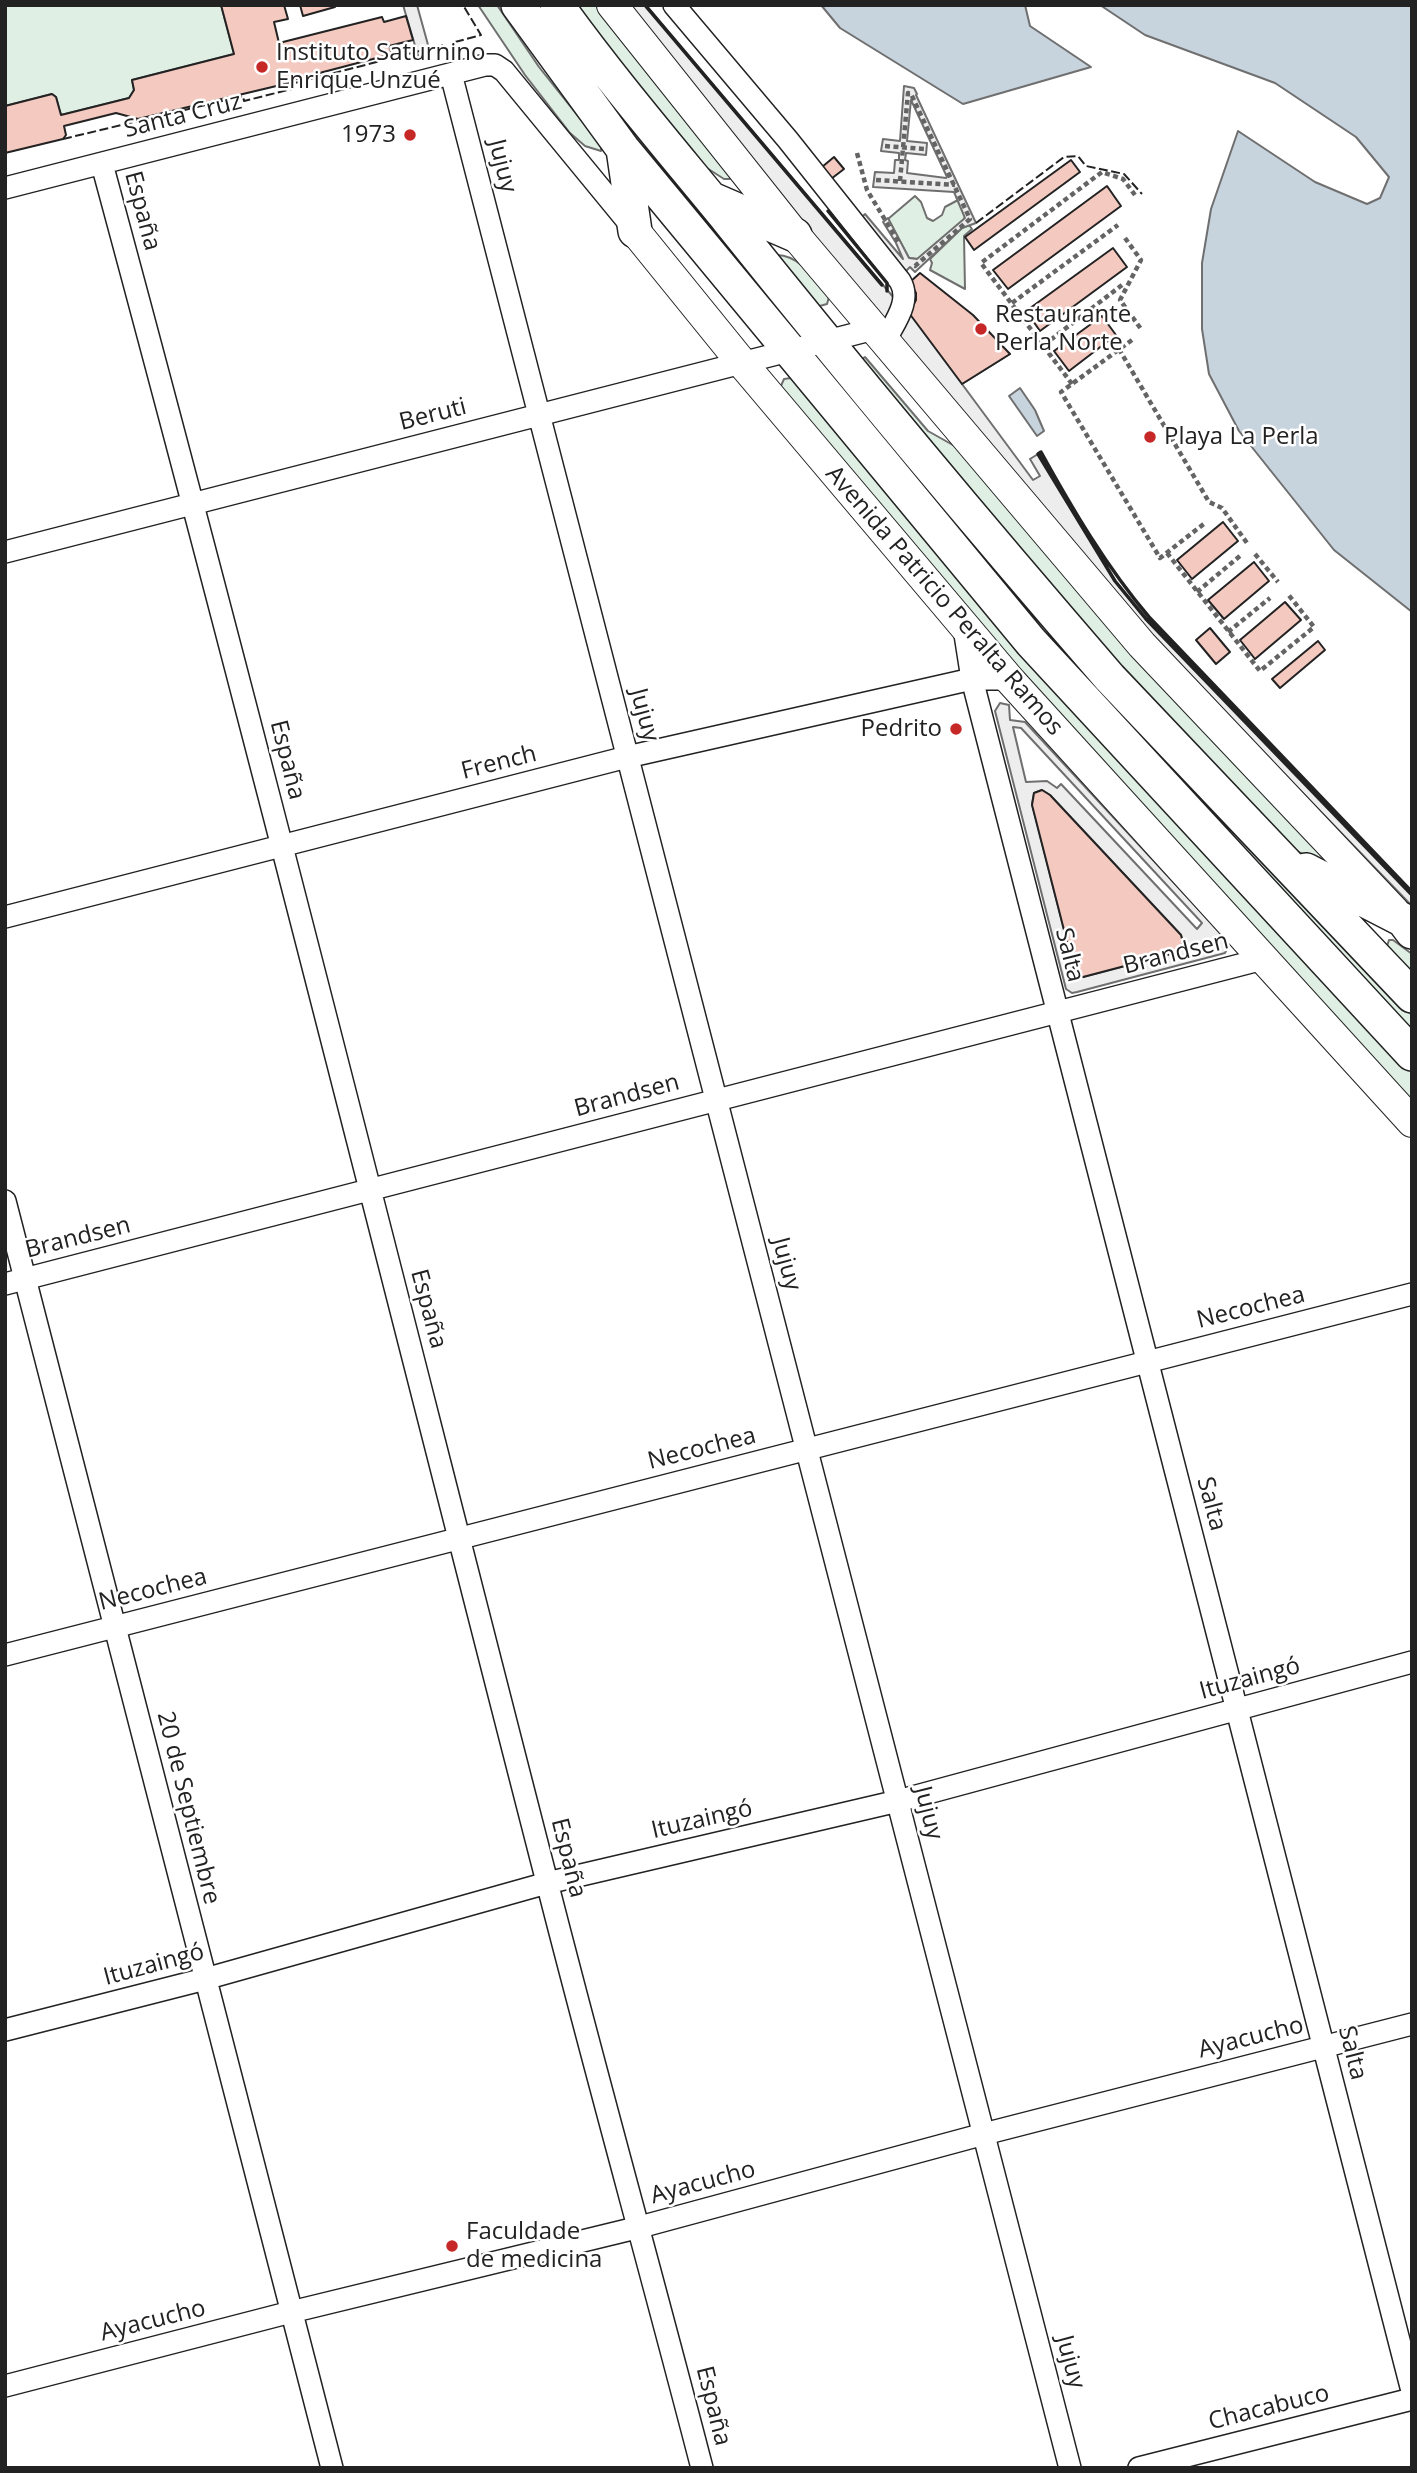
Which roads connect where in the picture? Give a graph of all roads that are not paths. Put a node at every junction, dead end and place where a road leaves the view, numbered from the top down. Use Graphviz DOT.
graph roads {
  1 [pos="518,5"];
  2 [pos="557,5"];
  3 [pos="612,5"];
  4 [pos="674,5"];
  5 [pos="495,65"];
  6 [pos="450,74"];
  7 [pos="623,149"];
  8 [pos="102,164"];
  9 [pos="5,188"];
  10 [pos="711,199"];
  11 [pos="635,230"];
  12 [pos="795,234"];
  13 [pos="879,335"];
  14 [pos="827,342"];
  15 [pos="790,352"];
  16 [pos="742,363"];
  17 [pos="539,416"];
  18 [pos="193,502"];
  19 [pos="5,552"];
  20 [pos="964,628"];
  21 [pos="972,679"];
  22 [pos="1009,679"];
  23 [pos="627,757"];
  24 [pos="282,846"];
  25 [pos="1282,857"];
  26 [pos="5,917"];
  27 [pos="1407,926"];
  28 [pos="1263,959"];
  29 [pos="1412,996"];
  30 [pos="1056,1012"];
  31 [pos="1412,1054"];
  32 [pos="716,1100"];
  33 [pos="1412,1122"];
  34 [pos="370,1189"];
  35 [pos="5,1201"];
  36 [pos="15,1281"];
  37 [pos="1412,1294"];
  38 [pos="1146,1362"];
  39 [pos="807,1449"];
  40 [pos="461,1538"];
  41 [pos="114,1627"];
  42 [pos="5,1655"];
  43 [pos="1412,1662"];
  44 [pos="1238,1710"];
  45 [pos="898,1801"];
  46 [pos="547,1883"];
  47 [pos="205,1979"];
  48 [pos="1412,2024"];
  49 [pos="5,2031"];
  50 [pos="1323,2047"];
  51 [pos="984,2134"];
  52 [pos="640,2227"];
  53 [pos="291,2312"];
  54 [pos="5,2386"];
  55 [pos="1412,2391"];
  56 [pos="1412,2399"];
  57 [pos="332,2468"];
  58 [pos="702,2468"];
  59 [pos="1070,2468"];
  60 [pos="1139,2468"];
  1 -- 7 [label="main road, Avenida Patricio Peralta Ramos"];
  2 -- 10 [label="main road"];
  3 -- 12 [label="main road"];
  4 -- 13 [label="street"];
  5 -- 6 [label="street, Santa Cruz"];
  5 -- 11 [label="street, Avenida Patricio Peralta Ramos"];
  6 -- 8 [label="street, Santa Cruz"];
  6 -- 17 [label="street, Jujuy"];
  7 -- 11 [label="main road"];
  7 -- 15 [label="main road, Avenida Patricio Peralta Ramos"];
  8 -- 9 [label="street, Santa Cruz"];
  8 -- 18 [label="street, España"];
  10 -- 12 [label="main road"];
  10 -- 14 [label="main road"];
  11 -- 16 [label="main road, Avenida Patricio Peralta Ramos"];
  12 -- 13 [label="main road"];
  13 -- 14 [label="street, Beruti"];
  13 -- 27 [label="main road"];
  14 -- 15 [label="street, Beruti"];
  14 -- 25 [label="main road"];
  15 -- 16 [label="street, Beruti"];
  15 -- 31 [label="main road, Avenida Patricio Peralta Ramos"];
  16 -- 17 [label="street, Beruti"];
  16 -- 20 [label="main road, Avenida Patricio Peralta Ramos"];
  17 -- 18 [label="street, Beruti"];
  17 -- 23 [label="street, Jujuy"];
  18 -- 19 [label="street, Beruti"];
  18 -- 24 [label="street, España"];
  20 -- 21 [label="street, Salta"];
  20 -- 22 [label="main road, Avenida Patricio Peralta Ramos"];
  21 -- 22 [label="street, French"];
  21 -- 23 [label="street, French"];
  21 -- 30 [label="street, Salta"];
  22 -- 28 [label="main road, Avenida Patricio Peralta Ramos"];
  23 -- 24 [label="street, French"];
  23 -- 32 [label="street, Jujuy"];
  24 -- 26 [label="street, French"];
  24 -- 34 [label="street, España"];
  25 -- 27 [label="main road"];
  25 -- 29 [label="main road"];
  28 -- 30 [label="street, Brandsen"];
  28 -- 33 [label="main road, Avenida Patricio Peralta Ramos"];
  30 -- 32 [label="street, Brandsen"];
  30 -- 38 [label="street, Salta"];
  32 -- 34 [label="street, Brandsen"];
  32 -- 39 [label="street, Jujuy"];
  34 -- 36 [label="street, Brandsen"];
  34 -- 40 [label="street, España"];
  35 -- 36 [label="street, 20 de Septiembre"];
  36 -- 41 [label="street, 20 de Septiembre"];
  37 -- 38 [label="street, Necochea"];
  38 -- 39 [label="street, Necochea"];
  38 -- 44 [label="street, Salta"];
  39 -- 40 [label="street, Necochea"];
  39 -- 45 [label="street, Jujuy"];
  40 -- 41 [label="street, Necochea"];
  40 -- 46 [label="street, España"];
  41 -- 42 [label="street, Necochea"];
  41 -- 47 [label="street, 20 de Septiembre"];
  43 -- 44 [label="street, Ituzaingó"];
  44 -- 45 [label="street, Ituzaingó"];
  44 -- 50 [label="street, Salta"];
  45 -- 46 [label="street, Ituzaingó"];
  45 -- 51 [label="street, Jujuy"];
  46 -- 47 [label="street, Ituzaingó"];
  46 -- 52 [label="street, España"];
  47 -- 49 [label="street, Ituzaingó"];
  47 -- 53 [label="street, 20 de Septiembre"];
  48 -- 50 [label="street, Ayacucho"];
  50 -- 51 [label="street, Ayacucho"];
  50 -- 55 [label="street, Salta"];
  51 -- 52 [label="street, Ayacucho"];
  51 -- 59 [label="street, Jujuy"];
  52 -- 53 [label="street, Ayacucho"];
  52 -- 58 [label="street, España"];
  53 -- 54 [label="street, Ayacucho"];
  53 -- 57 [label="street, 20 de Septiembre"];
  56 -- 60 [label="street, Chacabuco"];
}
